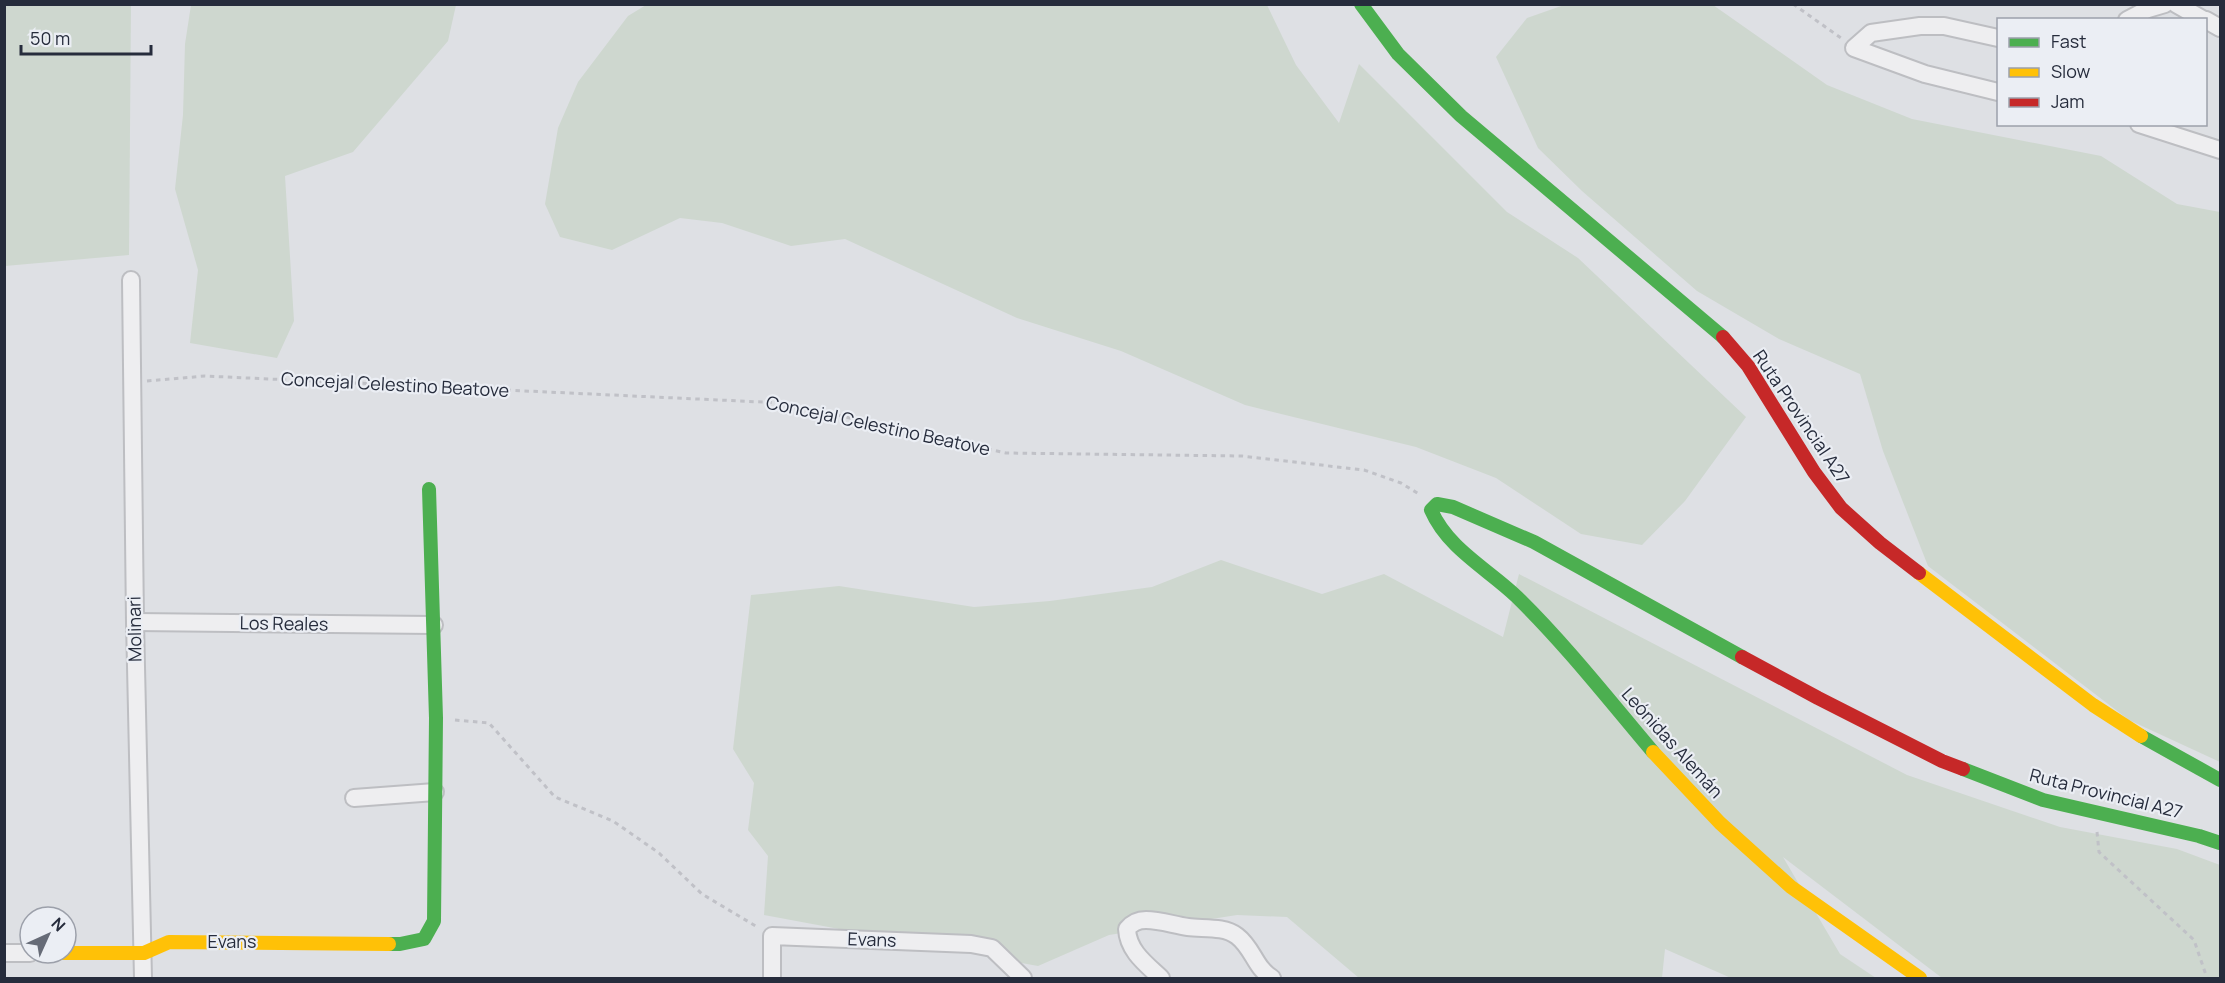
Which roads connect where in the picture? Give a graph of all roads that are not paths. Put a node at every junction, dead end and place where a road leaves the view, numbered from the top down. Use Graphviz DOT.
graph roads {
  1 [pos="1361,4"];
  2 [pos="2165,4"];
  3 [pos="2176,4"];
  4 [pos="2131,18"];
  5 [pos="2201,18"];
  6 [pos="1997,38"];
  7 [pos="1997,92"];
  8 [pos="2145,126"];
  9 [pos="2220,150"];
  10 [pos="131,280"];
  11 [pos="429,489"];
  12 [pos="1437,504"];
  13 [pos="135,622"];
  14 [pos="434,625"];
  15 [pos="2220,780"];
  16 [pos="435,792"];
  17 [pos="354,798"];
  18 [pos="2220,843"];
  19 [pos="78,953"];
  20 [pos="144,953"];
  21 [pos="143,978"];
  22 [pos="772,978"];
  23 [pos="1023,978"];
  24 [pos="1161,978"];
  25 [pos="1272,978"];
  26 [pos="1920,978"];
  1 -- 15 [label="street, Ruta Provincial A27"];
  2 -- 4 [label="street"];
  3 -- 5 [label="street"];
  6 -- 7 [label="street"];
  8 -- 9 [label="street"];
  10 -- 13 [label="street, Molinari"];
  11 -- 14 [label="street"];
  12 -- 18 [label="street, Ruta Provincial A27"];
  12 -- 26 [label="street, Leónidas Alemán"];
  13 -- 14 [label="street, Los Reales"];
  13 -- 20 [label="street, Molinari"];
  14 -- 16 [label="street"];
  16 -- 17 [label="street"];
  16 -- 20 [label="street, Evans"];
  19 -- 20 [label="street, Evans"];
  20 -- 21 [label="street, Molinari"];
  22 -- 23 [label="street, Evans"];
  24 -- 25 [label="street"];
}
